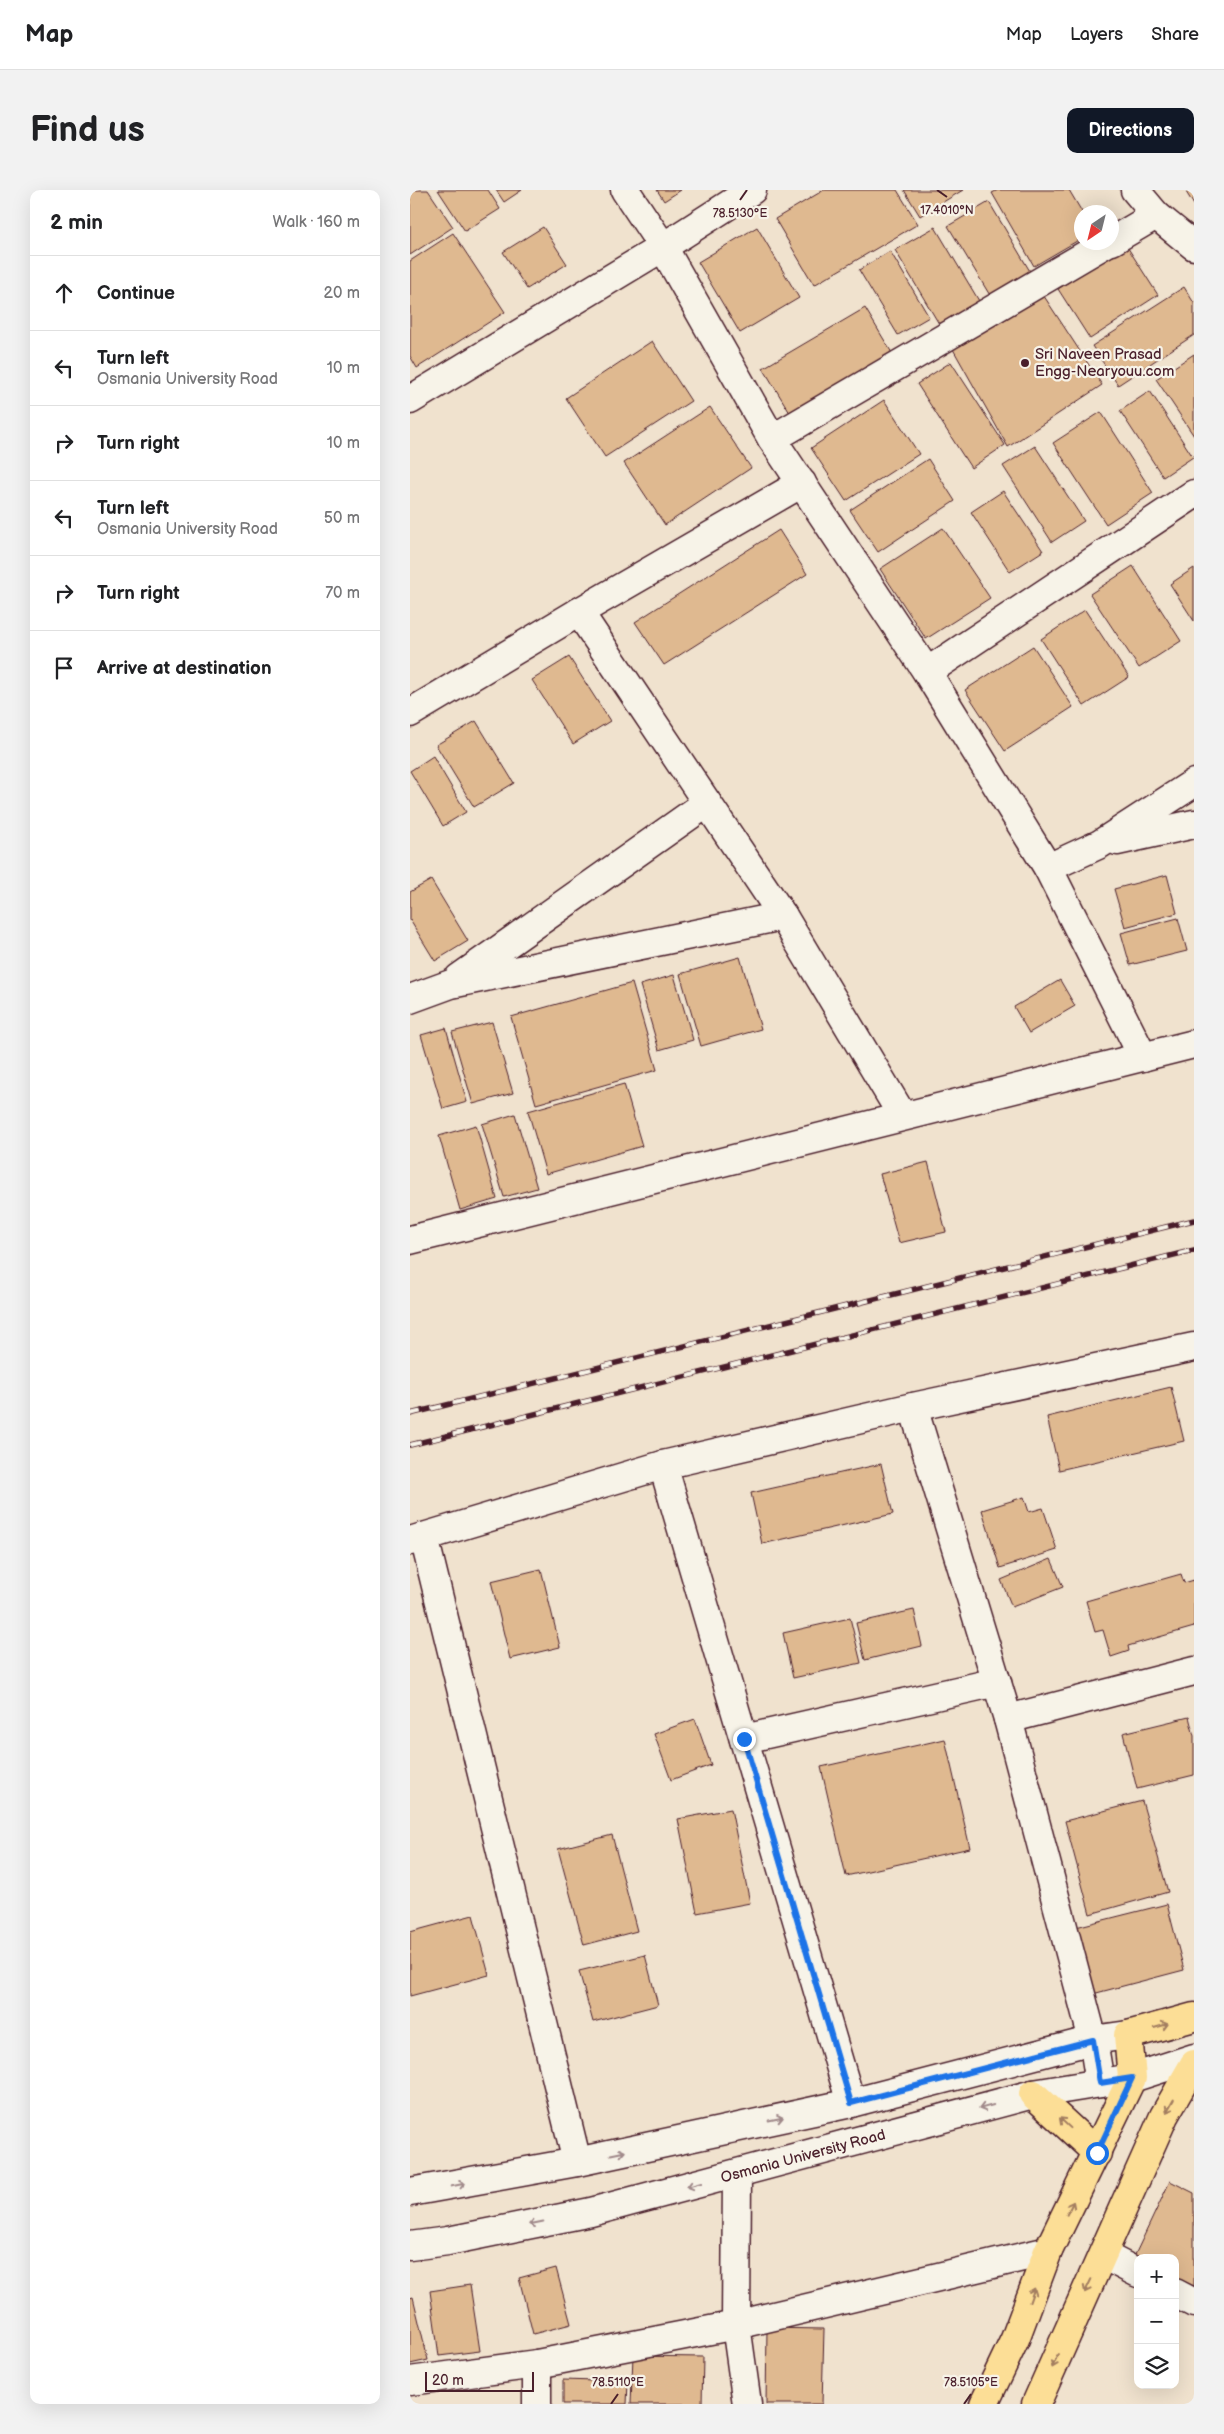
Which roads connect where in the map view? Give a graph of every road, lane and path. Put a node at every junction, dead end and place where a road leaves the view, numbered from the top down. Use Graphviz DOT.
graph roads {
  1 [pos="625,190"];
  2 [pos="752,190"];
  3 [pos="1135,190"];
  4 [pos="1156,215"];
  5 [pos="1119,237"];
  6 [pos="1194,246"];
  7 [pos="663,247"];
  8 [pos="1094,250"];
  9 [pos="411,397"];
  10 [pos="772,439"];
  11 [pos="802,482"];
  12 [pos="1194,494"];
  13 [pos="579,612"];
  14 [pos="927,672"];
  15 [pos="410,713"];
  16 [pos="1194,783"];
  17 [pos="707,803"];
  18 [pos="1194,824"];
  19 [pos="1100,844"];
  20 [pos="1048,868"];
  21 [pos="783,916"];
  22 [pos="451,984"];
  23 [pos="410,999"];
  24 [pos="1194,1044"];
  25 [pos="1143,1056"];
  26 [pos="902,1115"];
  27 [pos="410,1240"];
  28 [pos="1194,1347"];
  29 [pos="913,1407"];
  30 [pos="663,1465"];
  31 [pos="417,1539"];
  32 [pos="1194,1671"];
  33 [pos="997,1682"];
  34 [pos="1008,1719"];
  35 [pos="744,1739"];
  36 [pos="1192,2025"];
  37 [pos="1128,2035"];
  38 [pos="1093,2040"];
  39 [pos="1194,2058"];
  40 [pos="1194,2064"];
  41 [pos="1132,2078"];
  42 [pos="1100,2083"];
  43 [pos="1033,2094"];
  44 [pos="851,2103"];
  45 [pos="1097,2153"];
  46 [pos="577,2162"];
  47 [pos="737,2174"];
  48 [pos="410,2192"];
  49 [pos="410,2246"];
  50 [pos="1048,2251"];
  51 [pos="1103,2255"];
  52 [pos="1134,2271"];
  53 [pos="1179,2295"];
  54 [pos="1194,2303"];
  55 [pos="736,2325"];
  56 [pos="537,2364"];
  57 [pos="410,2381"];
  58 [pos="537,2404"];
  59 [pos="747,2404"];
  60 [pos="984,2404"];
  61 [pos="1036,2404"];
  1 -- 7 [label="street"];
  2 -- 7 [label="street"];
  3 -- 4 [label="street"];
  4 -- 5 [label="street"];
  4 -- 6 [label="street"];
  7 -- 9 [label="street"];
  7 -- 10 [label="street"];
  8 -- 10 [label="street"];
  10 -- 11 [label="street"];
  11 -- 13 [label="street"];
  11 -- 14 [label="street"];
  12 -- 14 [label="street"];
  13 -- 15 [label="street"];
  13 -- 17 [label="street"];
  14 -- 20 [label="street"];
  16 -- 19 [label="street"];
  17 -- 21 [label="street"];
  17 -- 22 [label="street"];
  18 -- 19 [label="street"];
  19 -- 20 [label="street"];
  20 -- 25 [label="street"];
  21 -- 22 [label="street"];
  21 -- 26 [label="street"];
  22 -- 23 [label="street"];
  24 -- 25 [label="street"];
  25 -- 26 [label="street"];
  26 -- 27 [label="street"];
  28 -- 29 [label="street"];
  29 -- 30 [label="street"];
  29 -- 33 [label="street"];
  30 -- 31 [label="street"];
  30 -- 35 [label="street"];
  31 -- 46 [label="street"];
  32 -- 34 [label="street"];
  33 -- 34 [label="street"];
  33 -- 35 [label="street"];
  34 -- 38 [label="street"];
  35 -- 44 [label="street"];
  37 -- 36 [label="main road, one-way"];
  37 -- 38 [label="street"];
  37 -- 41 [label="main road"];
  38 -- 42 [label="street"];
  38 -- 44 [label="street"];
  39 -- 41 [label="street, Osmania University Road"];
  40 -- 51 [label="main road, one-way"];
  41 -- 42 [label="street, Osmania University Road"];
  41 -- 45 [label="main road"];
  42 -- 43 [label="street, Osmania University Road"];
  45 -- 43 [label="main road, one-way"];
  43 -- 47 [label="street, Osmania University Road, one-way"];
  46 -- 44 [label="street, one-way"];
  50 -- 45 [label="main road, one-way"];
  48 -- 46 [label="street, one-way"];
  47 -- 49 [label="street, Osmania University Road, one-way"];
  47 -- 55 [label="street"];
  50 -- 55 [label="street"];
  60 -- 50 [label="main road, one-way"];
  51 -- 52 [label="street"];
  51 -- 61 [label="main road, one-way"];
  53 -- 54 [label="street"];
  55 -- 56 [label="street"];
  55 -- 59 [label="street"];
  56 -- 57 [label="street"];
  56 -- 58 [label="street"];
}
